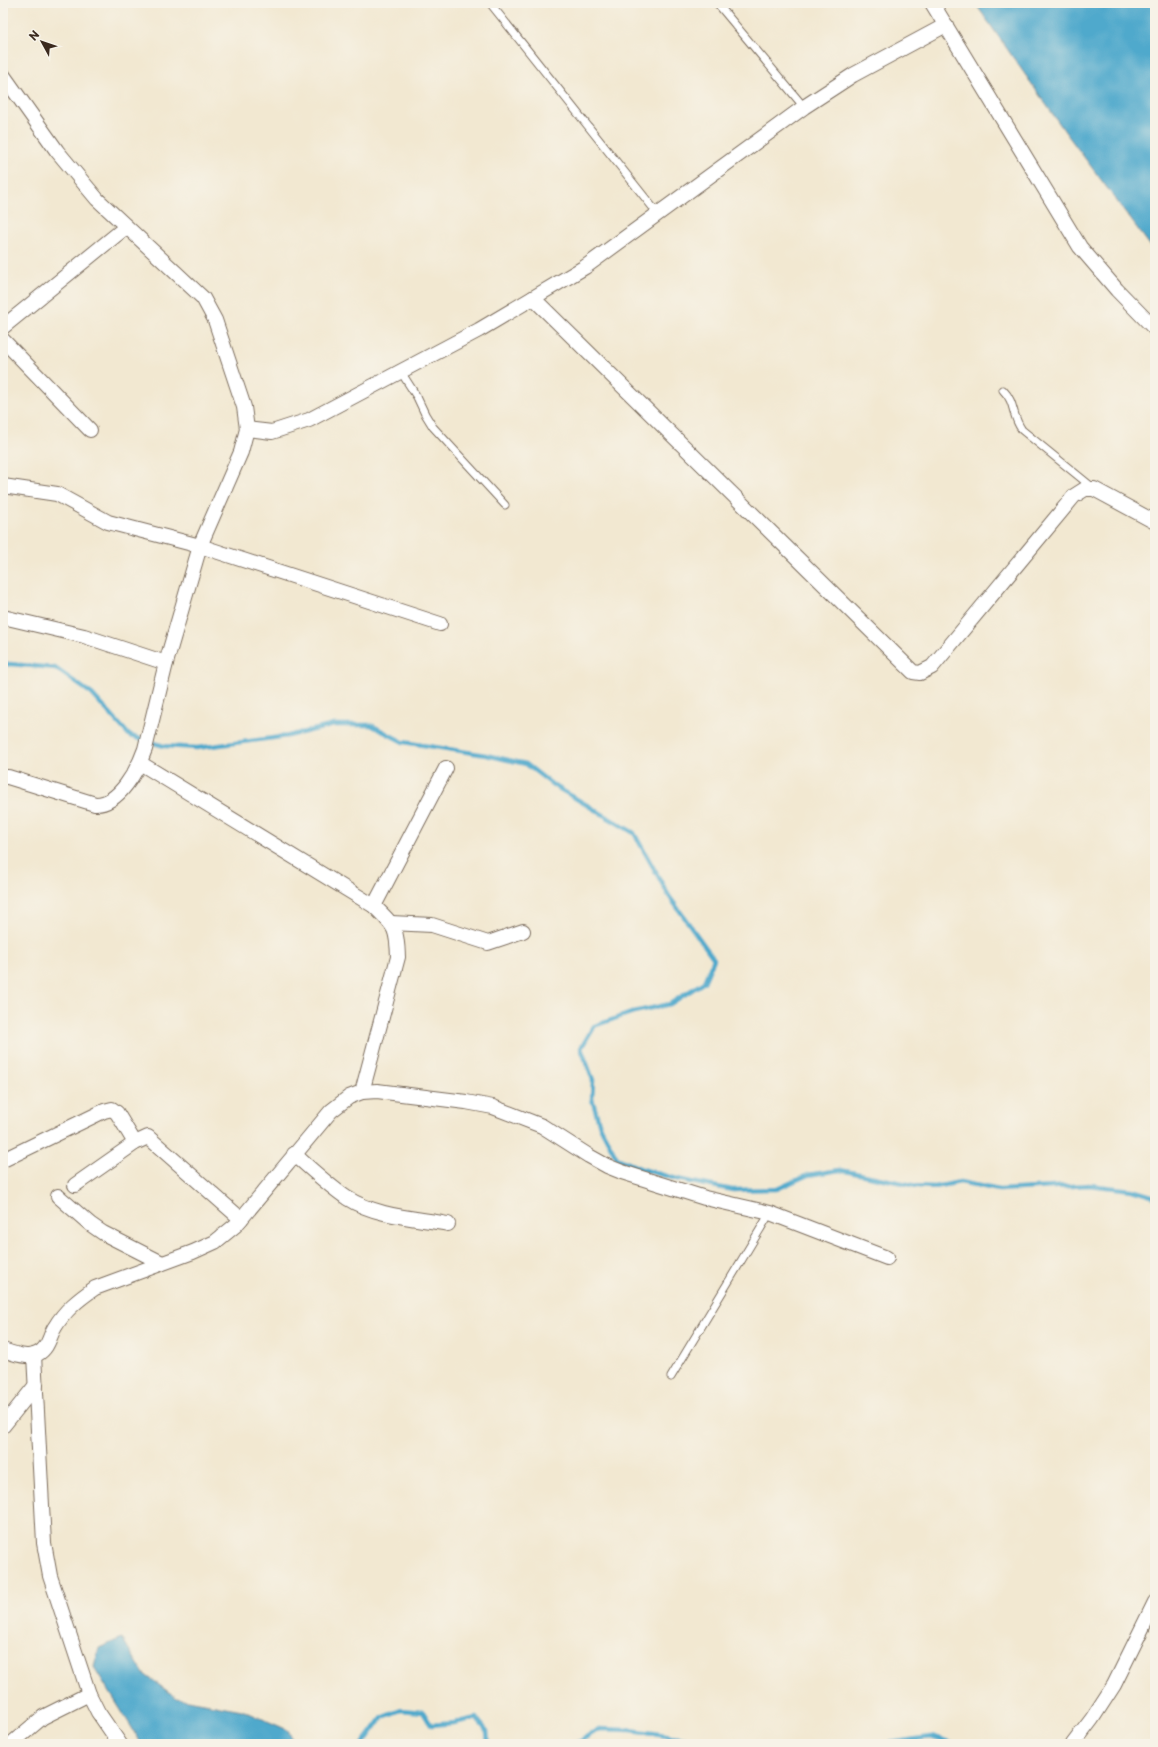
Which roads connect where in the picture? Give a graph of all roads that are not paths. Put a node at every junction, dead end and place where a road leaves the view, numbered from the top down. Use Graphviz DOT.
graph roads {
  1 [pos="490,3"];
  2 [pos="718,3"];
  3 [pos="932,3"];
  4 [pos="946,25"];
  5 [pos="3,75"];
  6 [pos="804,107"];
  7 [pos="658,214"];
  8 [pos="126,227"];
  9 [pos="533,298"];
  10 [pos="3,327"];
  11 [pos="1155,329"];
  12 [pos="3,340"];
  13 [pos="401,372"];
  14 [pos="1003,390"];
  15 [pos="247,429"];
  16 [pos="90,430"];
  17 [pos="3,486"];
  18 [pos="1094,489"];
  19 [pos="505,505"];
  20 [pos="1155,522"];
  21 [pos="200,546"];
  22 [pos="3,617"];
  23 [pos="440,624"];
  24 [pos="166,663"];
  25 [pos="140,763"];
  26 [pos="446,768"];
  27 [pos="3,777"];
  28 [pos="374,906"];
  29 [pos="391,923"];
  30 [pos="523,932"];
  31 [pos="362,1092"];
  32 [pos="135,1143"];
  33 [pos="294,1154"];
  34 [pos="3,1160"];
  35 [pos="75,1185"];
  36 [pos="58,1196"];
  37 [pos="770,1213"];
  38 [pos="241,1219"];
  39 [pos="448,1224"];
  40 [pos="887,1258"];
  41 [pos="162,1263"];
  42 [pos="3,1350"];
  43 [pos="34,1355"];
  44 [pos="671,1377"];
  45 [pos="36,1385"];
  46 [pos="3,1426"];
  47 [pos="1155,1602"];
  48 [pos="89,1694"];
  49 [pos="11,1744"];
  50 [pos="120,1744"];
  51 [pos="1073,1744"];
  1 -- 7 [label="lane"];
  2 -- 6 [label="lane"];
  3 -- 4 [label="street"];
  4 -- 6 [label="street"];
  4 -- 11 [label="street"];
  5 -- 8 [label="street"];
  6 -- 7 [label="street"];
  7 -- 9 [label="street"];
  8 -- 10 [label="street"];
  8 -- 15 [label="street"];
  9 -- 13 [label="street"];
  9 -- 18 [label="street"];
  12 -- 16 [label="street"];
  13 -- 15 [label="street"];
  13 -- 19 [label="lane"];
  14 -- 18 [label="lane"];
  15 -- 21 [label="street"];
  17 -- 21 [label="street"];
  18 -- 20 [label="street"];
  21 -- 23 [label="street"];
  21 -- 24 [label="street"];
  22 -- 24 [label="street"];
  24 -- 25 [label="street"];
  25 -- 27 [label="street"];
  25 -- 28 [label="street"];
  26 -- 28 [label="street"];
  28 -- 29 [label="street"];
  29 -- 30 [label="street"];
  29 -- 31 [label="street"];
  31 -- 33 [label="street"];
  31 -- 37 [label="street"];
  32 -- 34 [label="street"];
  32 -- 35 [label="street"];
  32 -- 38 [label="street"];
  33 -- 38 [label="street"];
  33 -- 39 [label="street"];
  36 -- 41 [label="street"];
  37 -- 40 [label="street"];
  37 -- 44 [label="lane"];
  38 -- 41 [label="street"];
  41 -- 43 [label="street"];
  42 -- 43 [label="street"];
  43 -- 45 [label="street"];
  45 -- 46 [label="street"];
  45 -- 48 [label="street"];
  47 -- 51 [label="street"];
  48 -- 49 [label="street"];
  48 -- 50 [label="street"];
}
